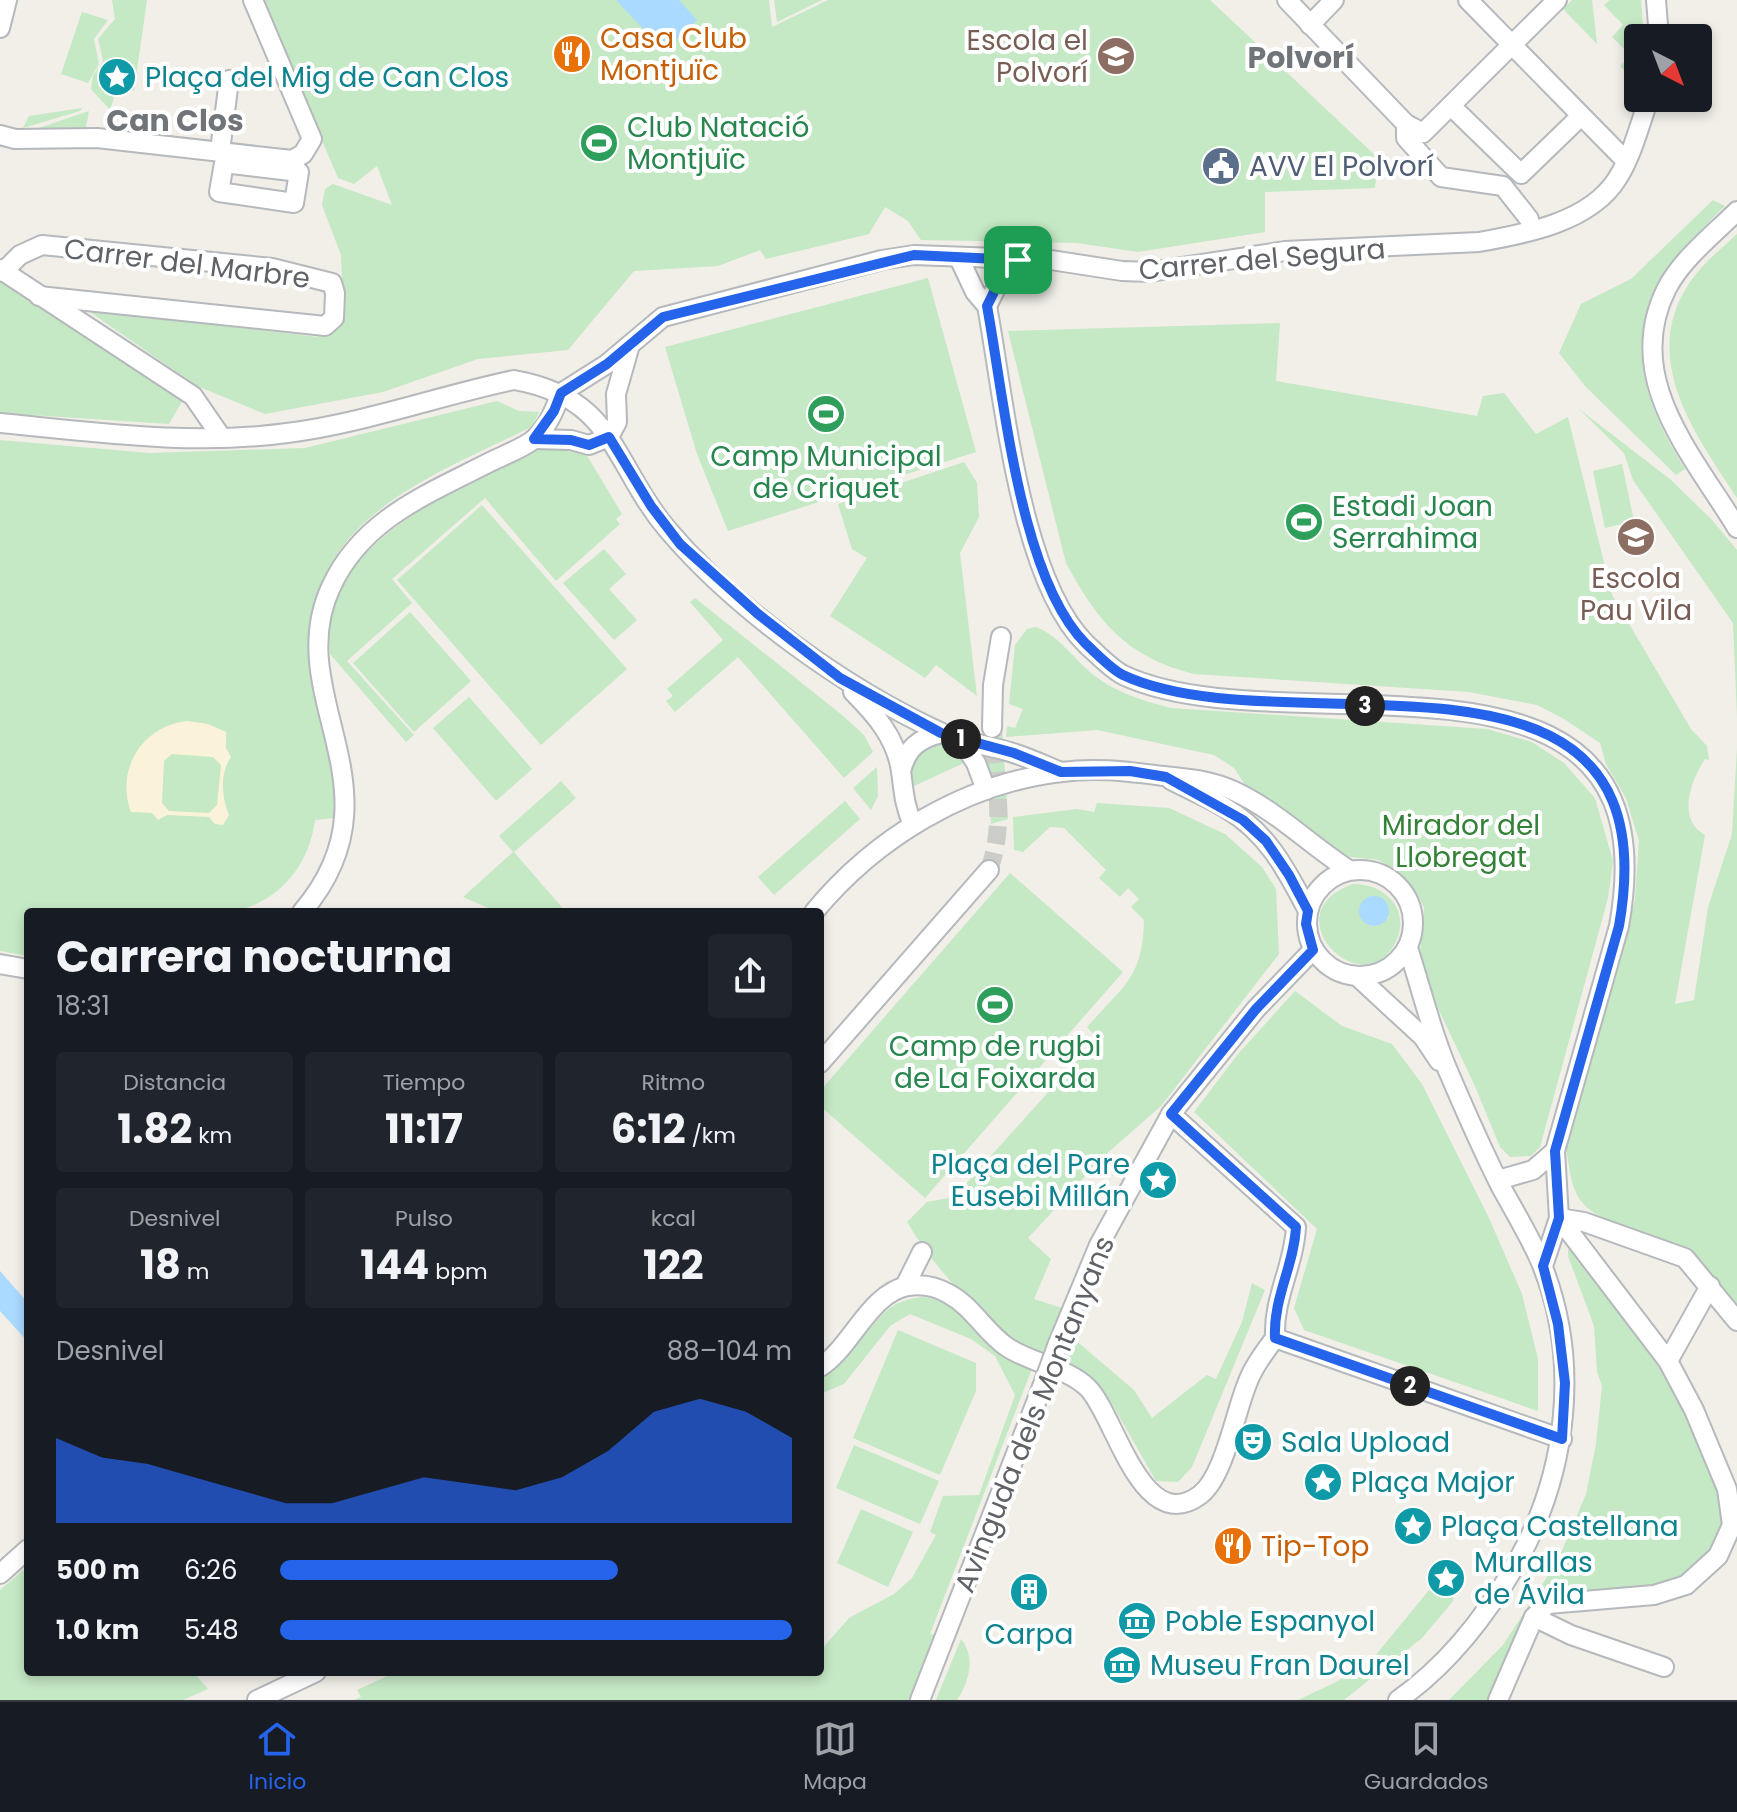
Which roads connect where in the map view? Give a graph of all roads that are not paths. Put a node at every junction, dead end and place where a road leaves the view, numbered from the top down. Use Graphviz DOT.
graph roads {
  1 [pos="7,0"];
  2 [pos="253,0"];
  3 [pos="1287,0"];
  4 [pos="1334,0"];
  5 [pos="1468,0"];
  6 [pos="1557,0"];
  7 [pos="1656,0"];
  8 [pos="1658,24"];
  9 [pos="1310,25"];
  10 [pos="0,28"];
  11 [pos="1512,45"];
  12 [pos="229,80"];
  13 [pos="1451,106"];
  14 [pos="1644,112"];
  15 [pos="1581,116"];
  16 [pos="1406,124"];
  17 [pos="0,135"];
  18 [pos="220,151"];
  19 [pos="1626,161"];
  20 [pos="1737,211"];
  21 [pos="1529,219"];
  22 [pos="959,258"];
  23 [pos="1018,260"];
  24 [pos="1,270"];
  25 [pos="39,296"];
  26 [pos="987,306"];
  27 [pos="630,345"];
  28 [pos="590,376"];
  29 [pos="561,393"];
  30 [pos="616,394"];
  31 [pos="554,411"];
  32 [pos="0,423"];
  33 [pos="609,437"];
  34 [pos="222,438"];
  35 [pos="534,439"];
  36 [pos="571,440"];
  37 [pos="1737,528"];
  38 [pos="1001,637"];
  39 [pos="840,678"];
  40 [pos="992,728"];
  41 [pos="941,733"];
  42 [pos="960,739"];
  43 [pos="901,771"];
  44 [pos="1061,772"];
  45 [pos="1166,777"];
  46 [pos="986,790"];
  47 [pos="913,825"];
  48 [pos="989,870"];
  49 [pos="1349,870"];
  50 [pos="305,908"];
  51 [pos="818,908"];
  52 [pos="1308,911"];
  53 [pos="1408,948"];
  54 [pos="1313,950"];
  55 [pos="0,964"];
  56 [pos="24,968"];
  57 [pos="1358,977"];
  58 [pos="824,1058"];
  59 [pos="1450,1076"];
  60 [pos="1171,1114"];
  61 [pos="1555,1151"];
  62 [pos="1498,1180"];
  63 [pos="1559,1218"];
  64 [pos="922,1252"];
  65 [pos="1543,1266"];
  66 [pos="905,1286"];
  67 [pos="1710,1286"];
  68 [pos="1737,1321"];
  69 [pos="1275,1338"];
  70 [pos="1668,1361"];
  71 [pos="824,1364"];
  72 [pos="1562,1439"];
  73 [pos="24,1553"];
  74 [pos="0,1574"];
  75 [pos="1534,1617"];
  76 [pos="1664,1667"];
  77 [pos="308,1676"];
  78 [pos="257,1700"];
  79 [pos="920,1700"];
  80 [pos="1398,1700"];
  81 [pos="1498,1700"];
  1 -- 10 [label="street"];
  2 -- 18 [label="street"];
  3 -- 9 [label="street"];
  4 -- 9 [label="street"];
  5 -- 11 [label="street"];
  6 -- 11 [label="street"];
  7 -- 8 [label="street"];
  9 -- 16 [label="street"];
  11 -- 13 [label="street"];
  11 -- 15 [label="street"];
  12 -- 18 [label="street"];
  13 -- 15 [label="street"];
  13 -- 16 [label="street"];
  14 -- 19 [label="street, Carrer del Segura"];
  15 -- 19 [label="street"];
  16 -- 21 [label="street"];
  17 -- 18 [label="street"];
  19 -- 23 [label="street, Carrer del Segura"];
  20 -- 37 [label="street"];
  22 -- 23 [label="street, Carrer del Segura"];
  22 -- 26 [label="street"];
  22 -- 27 [label="street, Carrer del Segura"];
  23 -- 26 [label="street"];
  24 -- 25 [label="street"];
  24 -- 25 [label="street, Carrer del Marbre"];
  25 -- 34 [label="street"];
  26 -- 61 [label="street"];
  27 -- 28 [label="street, Carrer del Segura"];
  27 -- 30 [label="street"];
  28 -- 29 [label="street, Carrer del Segura"];
  28 -- 30 [label="street"];
  29 -- 31 [label="street"];
  29 -- 33 [label="street"];
  29 -- 34 [label="street"];
  30 -- 33 [label="street"];
  31 -- 35 [label="street"];
  31 -- 36 [label="street"];
  32 -- 34 [label="street"];
  33 -- 36 [label="street"];
  33 -- 39 [label="street"];
  35 -- 36 [label="street"];
  35 -- 50 [label="street"];
  38 -- 40 [label="street"];
  39 -- 41 [label="street"];
  39 -- 43 [label="street"];
  41 -- 42 [label="street"];
  41 -- 43 [label="street"];
  42 -- 44 [label="street"];
  42 -- 46 [label="street"];
  43 -- 47 [label="street"];
  44 -- 45 [label="street"];
  44 -- 46 [label="street"];
  45 -- 49 [label="street"];
  45 -- 52 [label="street"];
  46 -- 47 [label="street"];
  47 -- 51 [label="street"];
  48 -- 58 [label="street"];
  49 -- 52 [label="street"];
  49 -- 53 [label="street"];
  52 -- 54 [label="street"];
  53 -- 57 [label="street"];
  53 -- 59 [label="street"];
  54 -- 57 [label="street"];
  54 -- 60 [label="street, Avinguda dels Montanyans"];
  55 -- 56 [label="street"];
  57 -- 59 [label="street"];
  59 -- 62 [label="street"];
  60 -- 69 [label="street"];
  60 -- 79 [label="street, Avinguda dels Montanyans, bridge"];
  61 -- 62 [label="street"];
  61 -- 63 [label="street"];
  62 -- 65 [label="street"];
  63 -- 65 [label="street"];
  63 -- 67 [label="street"];
  63 -- 70 [label="street"];
  64 -- 66 [label="street"];
  65 -- 72 [label="street"];
  66 -- 69 [label="street"];
  66 -- 71 [label="street"];
  67 -- 68 [label="street"];
  67 -- 70 [label="street"];
  69 -- 72 [label="street"];
  70 -- 75 [label="street"];
  72 -- 80 [label="street"];
  73 -- 74 [label="street"];
  75 -- 76 [label="street"];
  75 -- 81 [label="street"];
  77 -- 78 [label="street"];
}
